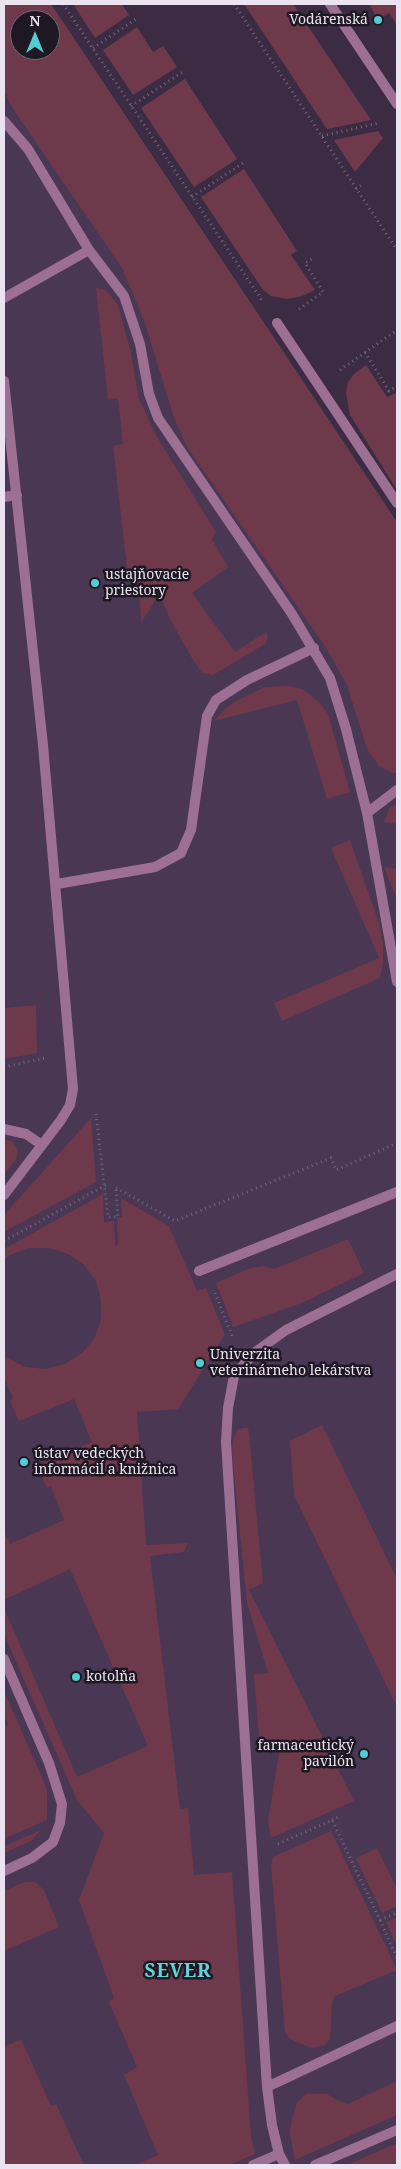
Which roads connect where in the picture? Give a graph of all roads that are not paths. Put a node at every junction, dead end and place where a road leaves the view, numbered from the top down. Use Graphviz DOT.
graph roads {
  1 [pos="330,4"];
  2 [pos="397,104"];
  3 [pos="4,121"];
  4 [pos="89,250"];
  5 [pos="4,298"];
  6 [pos="278,324"];
  7 [pos="4,381"];
  8 [pos="17,495"];
  9 [pos="4,497"];
  10 [pos="397,503"];
  11 [pos="314,648"];
  12 [pos="397,790"];
  13 [pos="367,813"];
  14 [pos="57,884"];
  15 [pos="397,982"];
  16 [pos="4,1129"];
  17 [pos="42,1145"];
  18 [pos="397,1192"];
  19 [pos="4,1195"];
  20 [pos="203,1270"];
  21 [pos="397,1274"];
  22 [pos="4,1659"];
  23 [pos="4,1871"];
  24 [pos="397,2026"];
  25 [pos="267,2087"];
  26 [pos="397,2130"];
  27 [pos="279,2154"];
  28 [pos="253,2165"];
  29 [pos="284,2165"];
  30 [pos="315,2165"];
  1 -- 2 [label="street"];
  3 -- 4 [label="street"];
  4 -- 5 [label="street"];
  4 -- 11 [label="street"];
  6 -- 10 [label="street"];
  7 -- 8 [label="street"];
  8 -- 9 [label="street"];
  8 -- 14 [label="street"];
  11 -- 13 [label="street"];
  11 -- 14 [label="street"];
  12 -- 13 [label="street"];
  13 -- 15 [label="street"];
  14 -- 17 [label="street"];
  16 -- 17 [label="street"];
  17 -- 19 [label="street"];
  18 -- 20 [label="street"];
  21 -- 25 [label="street"];
  22 -- 23 [label="street"];
  24 -- 25 [label="street"];
  25 -- 27 [label="street"];
  26 -- 30 [label="street"];
  27 -- 28 [label="street"];
  27 -- 29 [label="street"];
}
